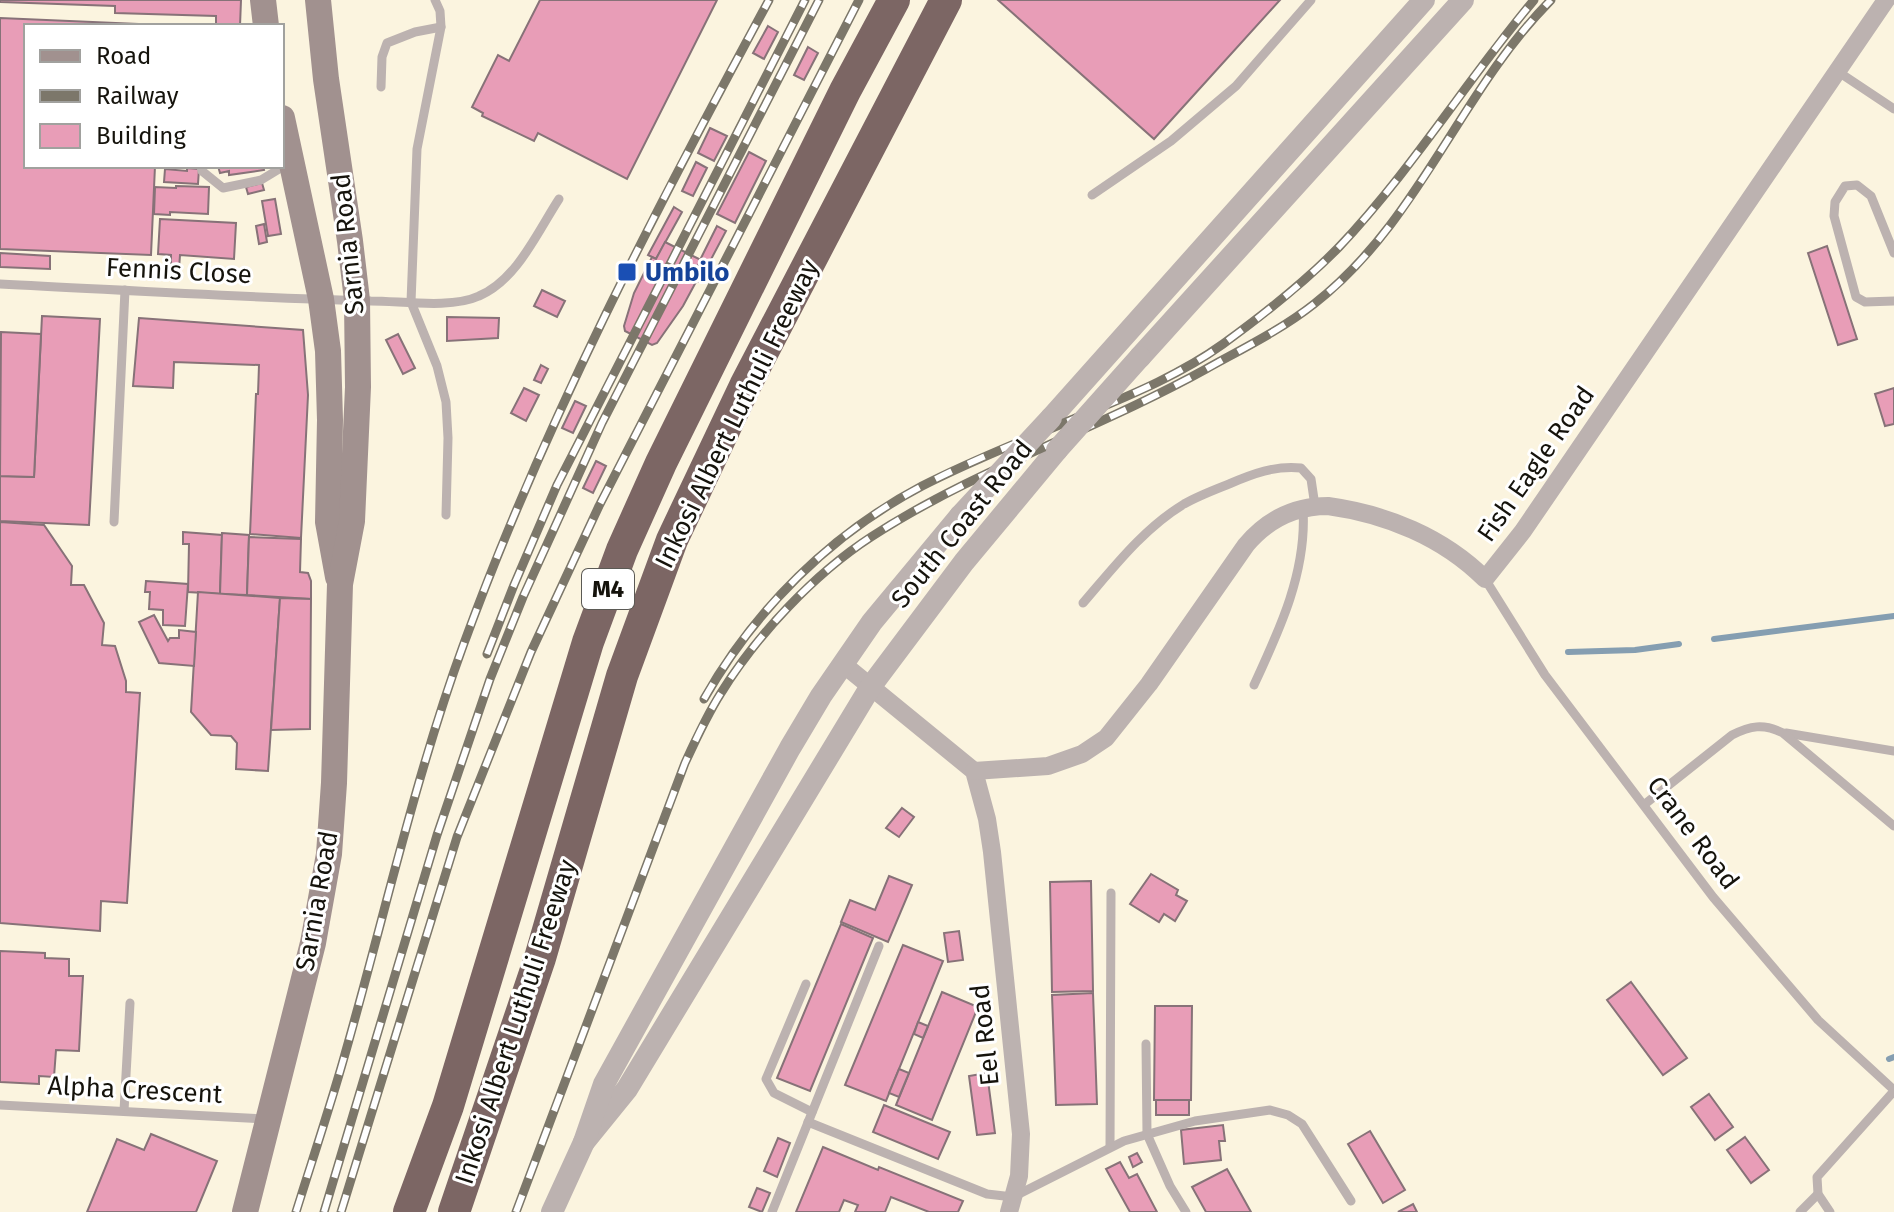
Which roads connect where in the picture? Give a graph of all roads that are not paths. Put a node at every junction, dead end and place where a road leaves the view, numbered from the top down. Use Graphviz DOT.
graph roads {
  1 [pos="263,0"];
  2 [pos="318,0"];
  3 [pos="894,0"];
  4 [pos="946,0"];
  5 [pos="1311,0"];
  6 [pos="1424,0"];
  7 [pos="1463,0"];
  8 [pos="1886,0"];
  9 [pos="437,1"];
  10 [pos="266,24"];
  11 [pos="441,27"];
  12 [pos="1837,71"];
  13 [pos="381,87"];
  14 [pos="1894,109"];
  15 [pos="284,127"];
  16 [pos="292,161"];
  17 [pos="284,166"];
  18 [pos="201,168"];
  19 [pos="281,168"];
  20 [pos="1092,195"];
  21 [pos="559,199"];
  22 [pos="1894,253"];
  23 [pos="0,284"];
  24 [pos="125,290"];
  25 [pos="321,299"];
  26 [pos="357,300"];
  27 [pos="1894,301"];
  28 [pos="411,302"];
  29 [pos="1309,507"];
  30 [pos="446,515"];
  31 [pos="114,522"];
  32 [pos="1485,579"];
  33 [pos="340,584"];
  34 [pos="1083,603"];
  35 [pos="843,664"];
  36 [pos="1254,685"];
  37 [pos="871,686"];
  38 [pos="1783,733"];
  39 [pos="1894,751"];
  40 [pos="974,771"];
  41 [pos="1645,804"];
  42 [pos="1894,826"];
  43 [pos="1111,893"];
  44 [pos="879,946"];
  45 [pos="806,984"];
  46 [pos="130,1003"];
  47 [pos="1146,1044"];
  48 [pos="1894,1091"];
  49 [pos="0,1105"];
  50 [pos="124,1111"];
  51 [pos="810,1117"];
  52 [pos="268,1119"];
  53 [pos="1147,1134"];
  54 [pos="584,1142"];
  55 [pos="1110,1147"];
  56 [pos="1818,1194"];
  57 [pos="1351,1201"];
  58 [pos="1011,1204"];
  59 [pos="245,1212"];
  60 [pos="409,1212"];
  61 [pos="454,1212"];
  62 [pos="552,1212"];
  63 [pos="772,1212"];
  64 [pos="1186,1212"];
  65 [pos="1800,1212"];
  66 [pos="1830,1212"];
  1 -- 10 [label="main road"];
  2 -- 26 [label="main road, Sarnia Road"];
  3 -- 60 [label="highway, Inkosi Albert Luthuli Freeway / M4"];
  4 -- 61 [label="highway, Inkosi Albert Luthuli Freeway / M4"];
  5 -- 20 [label="lane"];
  6 -- 35 [label="street, South Coast Road, bridge"];
  7 -- 37 [label="street, South Coast Road, bridge"];
  8 -- 12 [label="street, Fish Eagle Road"];
  9 -- 11 [label="lane"];
  11 -- 13 [label="lane"];
  11 -- 28 [label="lane"];
  12 -- 14 [label="lane"];
  12 -- 32 [label="street, Fish Eagle Road"];
  15 -- 16 [label="main road, Sarnia Road"];
  16 -- 17 [label="lane"];
  16 -- 25 [label="main road, Sarnia Road"];
  18 -- 19 [label="lane"];
  21 -- 28 [label="lane, Fennis Close"];
  22 -- 27 [label="lane"];
  23 -- 24 [label="lane, Fennis Close"];
  24 -- 25 [label="lane, Fennis Close"];
  24 -- 31 [label="lane"];
  25 -- 26 [label="lane, Fennis Close"];
  25 -- 33 [label="main road, Sarnia Road"];
  26 -- 28 [label="lane, Fennis Close"];
  26 -- 33 [label="main road, Sarnia Road"];
  28 -- 30 [label="lane"];
  29 -- 32 [label="street, Fish Eagle Road"];
  29 -- 34 [label="lane"];
  29 -- 36 [label="lane"];
  29 -- 40 [label="street"];
  32 -- 41 [label="lane, Crane Road"];
  33 -- 52 [label="main road, Sarnia Road"];
  35 -- 37 [label="street"];
  35 -- 54 [label="street, South Coast Road"];
  37 -- 40 [label="street"];
  37 -- 54 [label="street, South Coast Road"];
  38 -- 39 [label="lane"];
  38 -- 41 [label="lane"];
  38 -- 42 [label="lane"];
  40 -- 58 [label="street, Eel Road"];
  41 -- 48 [label="lane, Crane Road"];
  43 -- 55 [label="lane"];
  44 -- 51 [label="lane"];
  45 -- 51 [label="lane"];
  46 -- 50 [label="lane"];
  47 -- 53 [label="lane"];
  48 -- 56 [label="lane, Crane Road"];
  49 -- 50 [label="lane, Alpha Crescent"];
  50 -- 52 [label="lane, Alpha Crescent"];
  51 -- 58 [label="lane"];
  51 -- 63 [label="lane"];
  52 -- 59 [label="main road, Sarnia Road"];
  53 -- 55 [label="lane"];
  53 -- 57 [label="lane"];
  53 -- 64 [label="lane"];
  54 -- 62 [label="street, South Coast Road"];
  55 -- 58 [label="lane"];
  56 -- 65 [label="lane"];
  56 -- 66 [label="lane"];
}
